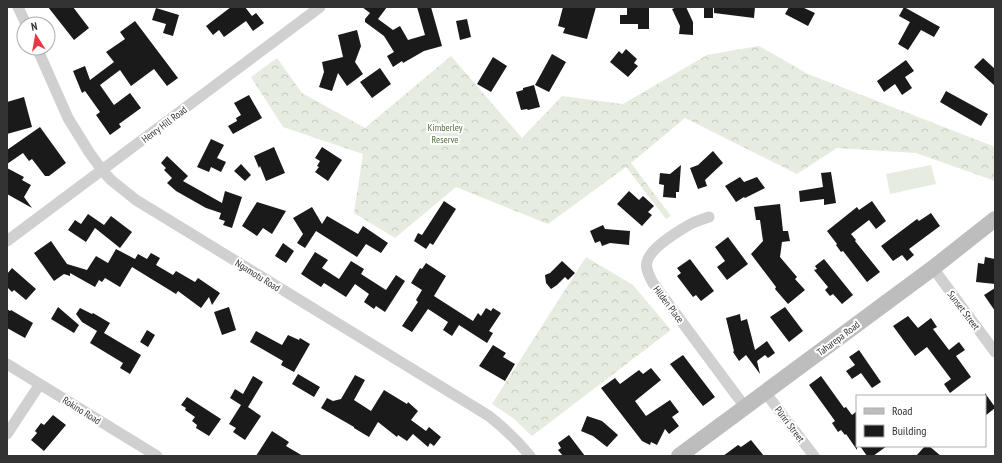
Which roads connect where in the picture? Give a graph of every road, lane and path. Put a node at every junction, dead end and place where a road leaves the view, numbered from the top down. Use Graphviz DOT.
graph roads {
  1 [pos="320,7"];
  2 [pos="40,56"];
  3 [pos="102,170"];
  4 [pos="709,217"];
  5 [pos="995,219"];
  6 [pos="7,241"];
  7 [pos="933,268"];
  8 [pos="995,352"];
  9 [pos="7,364"];
  10 [pos="40,384"];
  11 [pos="765,392"];
  12 [pos="745,407"];
  13 [pos="7,434"];
  14 [pos="157,456"];
  15 [pos="530,456"];
  16 [pos="679,456"];
  17 [pos="814,456"];
  1 -- 3 [label="street, Henry Hill Road"];
  2 -- 3 [label="street, Ngamotu Road"];
  3 -- 6 [label="street, Henry Hill Road"];
  3 -- 15 [label="street, Ngamotu Road"];
  4 -- 12 [label="street, Hilden Place"];
  5 -- 7 [label="street, Taharepa Road"];
  7 -- 8 [label="street, Sunset Street"];
  7 -- 11 [label="street, Taharepa Road"];
  9 -- 10 [label="street, Rokino Road"];
  10 -- 13 [label="street"];
  10 -- 14 [label="street, Rokino Road"];
  11 -- 12 [label="street, Taharepa Road"];
  11 -- 17 [label="street, Pūriri Street"];
  12 -- 16 [label="street, Taharepa Road"];
}
